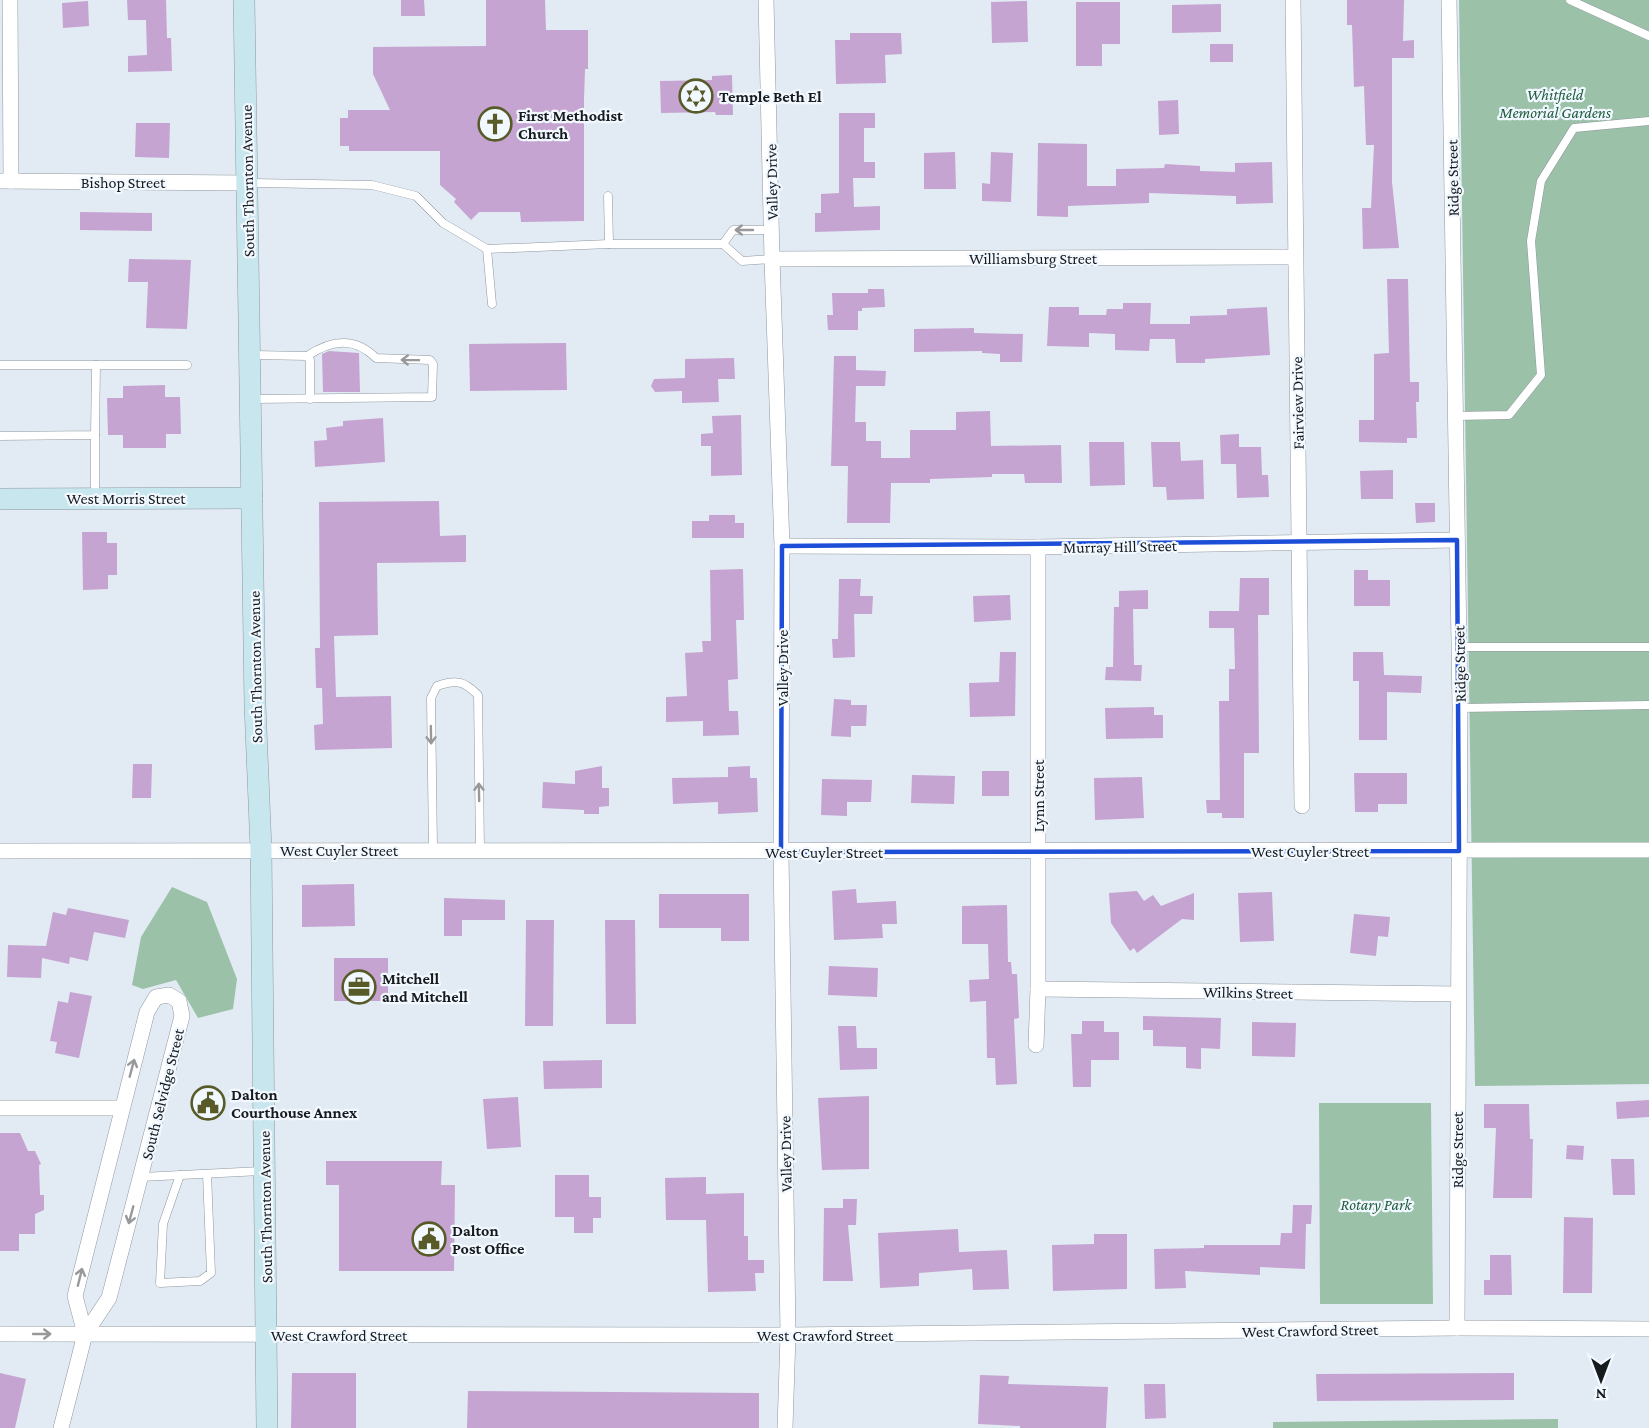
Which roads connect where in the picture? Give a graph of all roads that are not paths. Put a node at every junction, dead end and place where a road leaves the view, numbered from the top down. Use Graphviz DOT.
graph roads {
  1 [pos="10,0"];
  2 [pos="244,0"];
  3 [pos="766,0"];
  4 [pos="1293,0"];
  5 [pos="1449,0"];
  6 [pos="1570,0"];
  7 [pos="1649,36"];
  8 [pos="1649,122"];
  9 [pos="5,181"];
  10 [pos="247,183"];
  11 [pos="608,196"];
  12 [pos="772,230"];
  13 [pos="609,244"];
  14 [pos="723,244"];
  15 [pos="487,249"];
  16 [pos="1294,257"];
  17 [pos="772,259"];
  18 [pos="492,304"];
  19 [pos="250,355"];
  20 [pos="307,356"];
  21 [pos="0,365"];
  22 [pos="96,365"];
  23 [pos="187,365"];
  24 [pos="250,399"];
  25 [pos="310,399"];
  26 [pos="1455,416"];
  27 [pos="95,435"];
  28 [pos="0,436"];
  29 [pos="252,498"];
  30 [pos="0,499"];
  31 [pos="95,499"];
  32 [pos="1457,540"];
  33 [pos="1301,543"];
  34 [pos="782,546"];
  35 [pos="1038,547"];
  36 [pos="1649,646"];
  37 [pos="1459,647"];
  38 [pos="1649,705"];
  39 [pos="1460,708"];
  40 [pos="1302,806"];
  41 [pos="261,849"];
  42 [pos="433,850"];
  43 [pos="480,850"];
  44 [pos="1649,850"];
  45 [pos="0,851"];
  46 [pos="1459,851"];
  47 [pos="781,852"];
  48 [pos="1038,852"];
  49 [pos="1038,989"];
  50 [pos="1458,994"];
  51 [pos="1036,1045"];
  52 [pos="0,1108"];
  53 [pos="121,1108"];
  54 [pos="265,1171"];
  55 [pos="207,1174"];
  56 [pos="180,1175"];
  57 [pos="141,1177"];
  58 [pos="1456,1328"];
  59 [pos="1649,1329"];
  60 [pos="0,1334"];
  61 [pos="85,1334"];
  62 [pos="266,1334"];
  63 [pos="788,1335"];
  64 [pos="60,1428"];
  65 [pos="267,1428"];
  66 [pos="786,1428"];
  1 -- 9 [label="street"];
  2 -- 10 [label="main road, South Thornton Avenue"];
  3 -- 12 [label="street, Valley Drive"];
  4 -- 16 [label="street, Fairview Drive"];
  5 -- 26 [label="street, Ridge Street"];
  6 -- 7 [label="lane"];
  8 -- 26 [label="lane"];
  9 -- 10 [label="street, Bishop Street"];
  10 -- 15 [label="lane"];
  10 -- 19 [label="main road, South Thornton Avenue"];
  11 -- 13 [label="lane"];
  12 -- 14 [label="lane, one-way"];
  12 -- 17 [label="street, Valley Drive"];
  13 -- 14 [label="lane"];
  13 -- 15 [label="lane"];
  14 -- 17 [label="lane"];
  15 -- 18 [label="lane"];
  16 -- 17 [label="street, Williamsburg Street"];
  16 -- 33 [label="street, Fairview Drive"];
  17 -- 34 [label="street, Valley Drive"];
  19 -- 20 [label="lane"];
  19 -- 24 [label="main road, South Thornton Avenue"];
  20 -- 25 [label="lane"];
  25 -- 20 [label="lane, one-way"];
  21 -- 22 [label="lane"];
  22 -- 23 [label="lane"];
  22 -- 27 [label="lane"];
  24 -- 25 [label="lane"];
  24 -- 29 [label="main road, South Thornton Avenue"];
  26 -- 32 [label="street, Ridge Street"];
  27 -- 28 [label="lane"];
  27 -- 31 [label="lane"];
  29 -- 31 [label="main road, West Morris Street"];
  29 -- 41 [label="main road, South Thornton Avenue"];
  30 -- 31 [label="main road, West Morris Street"];
  32 -- 33 [label="street, Murray Hill Street"];
  32 -- 37 [label="street, Ridge Street"];
  33 -- 35 [label="street, Murray Hill Street"];
  33 -- 40 [label="street, Fairview Drive"];
  34 -- 35 [label="street, Murray Hill Street"];
  34 -- 47 [label="street, Valley Drive"];
  35 -- 48 [label="street, Lynn Street"];
  36 -- 37 [label="lane"];
  37 -- 39 [label="street, Ridge Street"];
  38 -- 39 [label="lane"];
  39 -- 46 [label="street, Ridge Street"];
  41 -- 42 [label="street, West Cuyler Street"];
  41 -- 45 [label="street, West Cuyler Street"];
  41 -- 54 [label="main road, South Thornton Avenue"];
  42 -- 43 [label="street, West Cuyler Street"];
  43 -- 42 [label="lane, one-way"];
  43 -- 47 [label="street, West Cuyler Street"];
  44 -- 46 [label="street, West Cuyler Street"];
  46 -- 48 [label="street, West Cuyler Street"];
  46 -- 50 [label="street, Ridge Street"];
  47 -- 48 [label="street, West Cuyler Street"];
  47 -- 63 [label="street, Valley Drive"];
  48 -- 49 [label="street, Lynn Street"];
  49 -- 50 [label="street, Wilkins Street"];
  49 -- 51 [label="street, Lynn Street"];
  50 -- 58 [label="street, Ridge Street"];
  52 -- 53 [label="street"];
  53 -- 57 [label="street, South Selvidge Street, one-way"];
  61 -- 53 [label="street, South Selvidge Street, one-way"];
  54 -- 55 [label="lane"];
  54 -- 62 [label="main road, South Thornton Avenue"];
  55 -- 56 [label="lane"];
  55 -- 56 [label="lane"];
  56 -- 57 [label="lane"];
  57 -- 61 [label="street, South Selvidge Street, one-way"];
  58 -- 59 [label="street, West Crawford Street"];
  58 -- 63 [label="street, West Crawford Street"];
  60 -- 61 [label="street, West Crawford Street, one-way"];
  61 -- 62 [label="street, West Crawford Street"];
  61 -- 64 [label="street"];
  62 -- 63 [label="street, West Crawford Street"];
  62 -- 65 [label="main road, South Thornton Avenue"];
  63 -- 66 [label="street, Valley Drive"];
}
